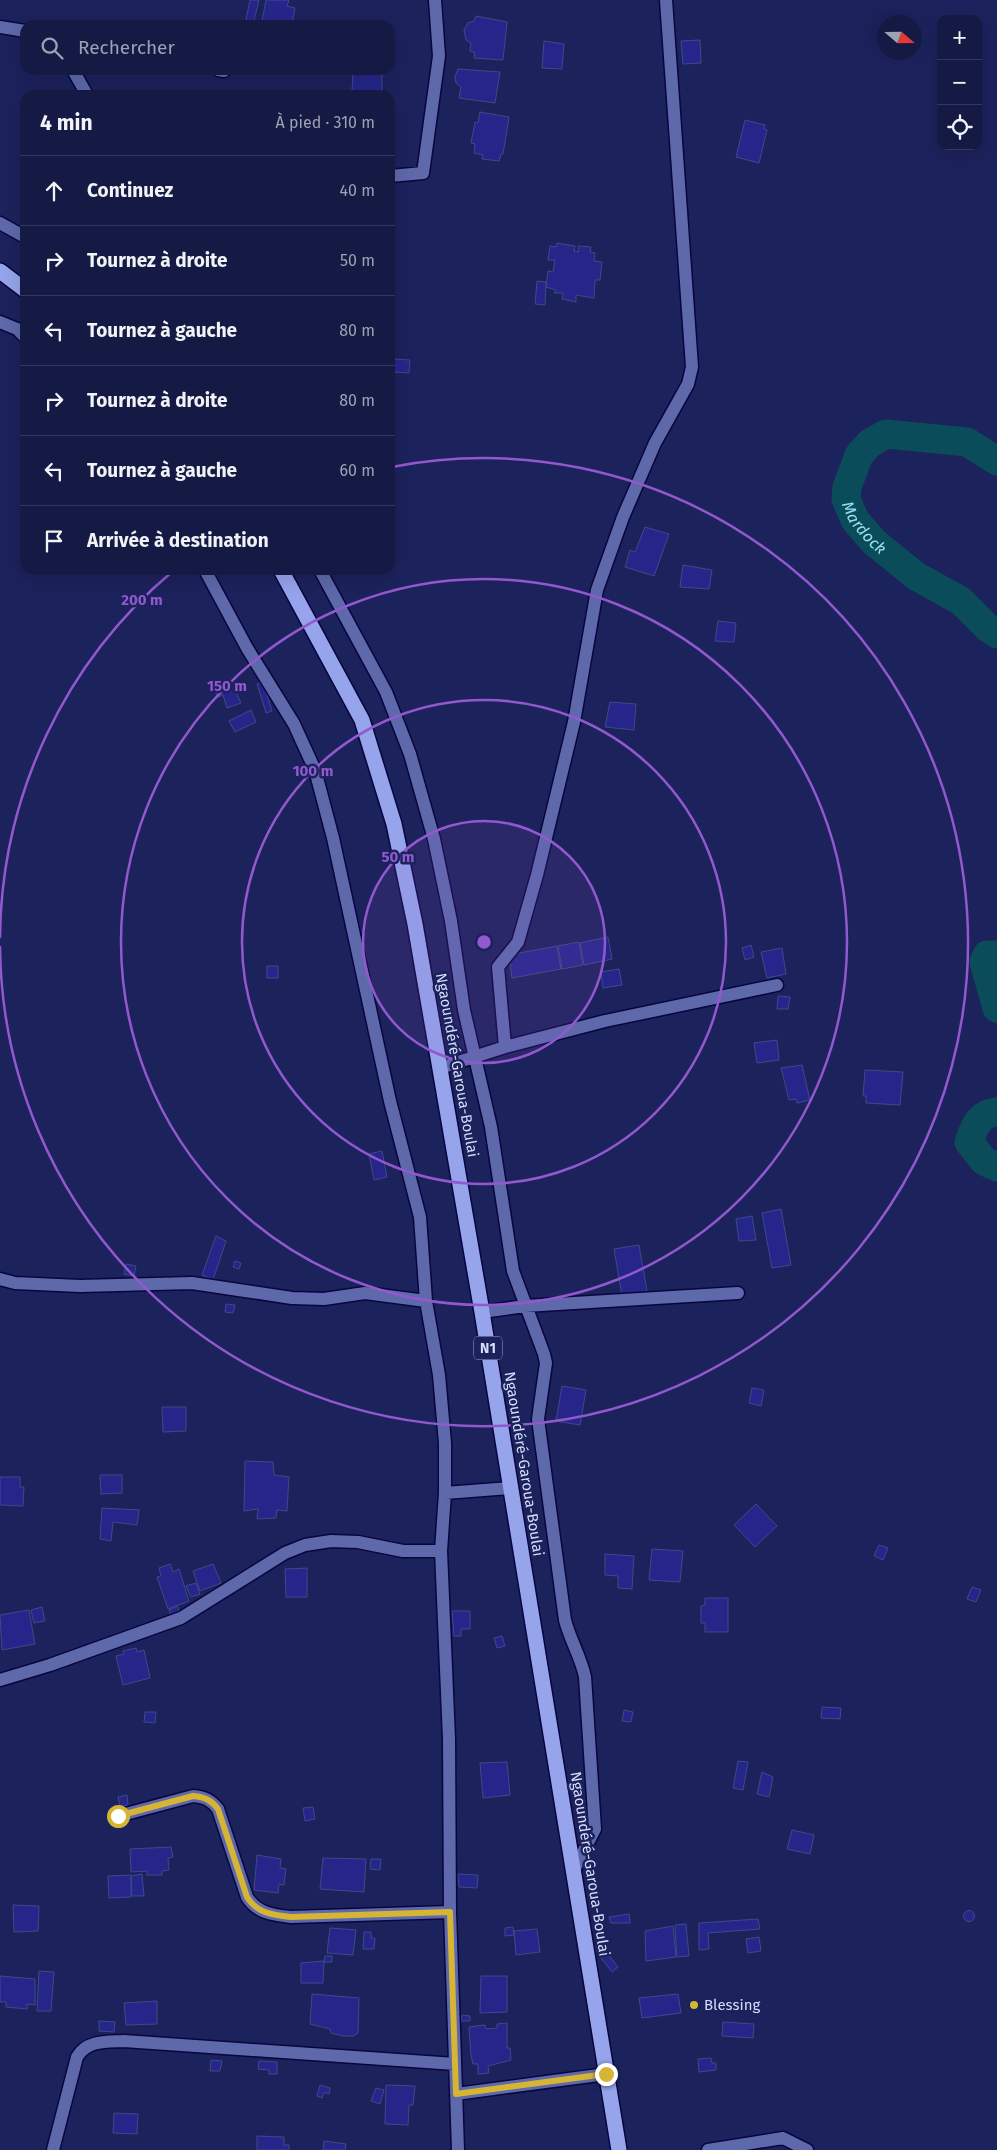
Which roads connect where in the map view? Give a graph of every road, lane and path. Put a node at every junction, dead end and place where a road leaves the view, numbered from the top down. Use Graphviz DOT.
graph roads {
  1 [pos="435,0"];
  2 [pos="666,0"];
  3 [pos="0,26"];
  4 [pos="20,30"];
  5 [pos="76,75"];
  6 [pos="84,90"];
  7 [pos="395,176"];
  8 [pos="0,223"];
  9 [pos="20,234"];
  10 [pos="0,271"];
  11 [pos="20,286"];
  12 [pos="0,322"];
  13 [pos="20,332"];
  14 [pos="208,575"];
  15 [pos="284,575"];
  16 [pos="323,575"];
  17 [pos="777,985"];
  18 [pos="505,1047"];
  19 [pos="475,1056"];
  20 [pos="440,1068"];
  21 [pos="0,1279"];
  22 [pos="738,1293"];
  23 [pos="426,1301"];
  24 [pos="525,1306"];
  25 [pos="482,1312"];
  26 [pos="510,1488"];
  27 [pos="445,1493"];
  28 [pos="440,1552"];
  29 [pos="0,1680"];
  30 [pos="118,1816"];
  31 [pos="573,1872"];
  32 [pos="450,1912"];
  33 [pos="455,2064"];
  34 [pos="606,2074"];
  35 [pos="456,2094"];
  36 [pos="53,2150"];
  37 [pos="458,2150"];
  38 [pos="619,2150"];
  39 [pos="708,2150"];
  40 [pos="808,2150"];
  1 -- 7 [label="street"];
  2 -- 18 [label="street"];
  3 -- 4 [label="street"];
  5 -- 6 [label="street"];
  8 -- 9 [label="street"];
  10 -- 11 [label="highway"];
  12 -- 13 [label="street"];
  14 -- 23 [label="street"];
  15 -- 20 [label="highway, Ngaoundéré-Garoua-Boulai / N1"];
  16 -- 19 [label="street"];
  17 -- 18 [label="street"];
  18 -- 19 [label="street"];
  19 -- 20 [label="street"];
  19 -- 24 [label="street"];
  20 -- 25 [label="highway, Ngaoundéré-Garoua-Boulai / N1"];
  21 -- 23 [label="street"];
  22 -- 24 [label="street"];
  23 -- 27 [label="street"];
  24 -- 25 [label="street"];
  24 -- 31 [label="street"];
  25 -- 26 [label="highway, Ngaoundéré-Garoua-Boulai / N1"];
  26 -- 27 [label="street"];
  26 -- 31 [label="highway, Ngaoundéré-Garoua-Boulai / N1"];
  27 -- 28 [label="street"];
  28 -- 29 [label="street"];
  28 -- 32 [label="street"];
  30 -- 32 [label="street"];
  31 -- 34 [label="highway, Ngaoundéré-Garoua-Boulai / N1"];
  32 -- 33 [label="street"];
  33 -- 35 [label="street"];
  33 -- 36 [label="street"];
  34 -- 35 [label="street"];
  34 -- 38 [label="highway, Ngaoundéré-Garoua-Boulai / N1"];
  35 -- 37 [label="street"];
  39 -- 40 [label="street"];
}
